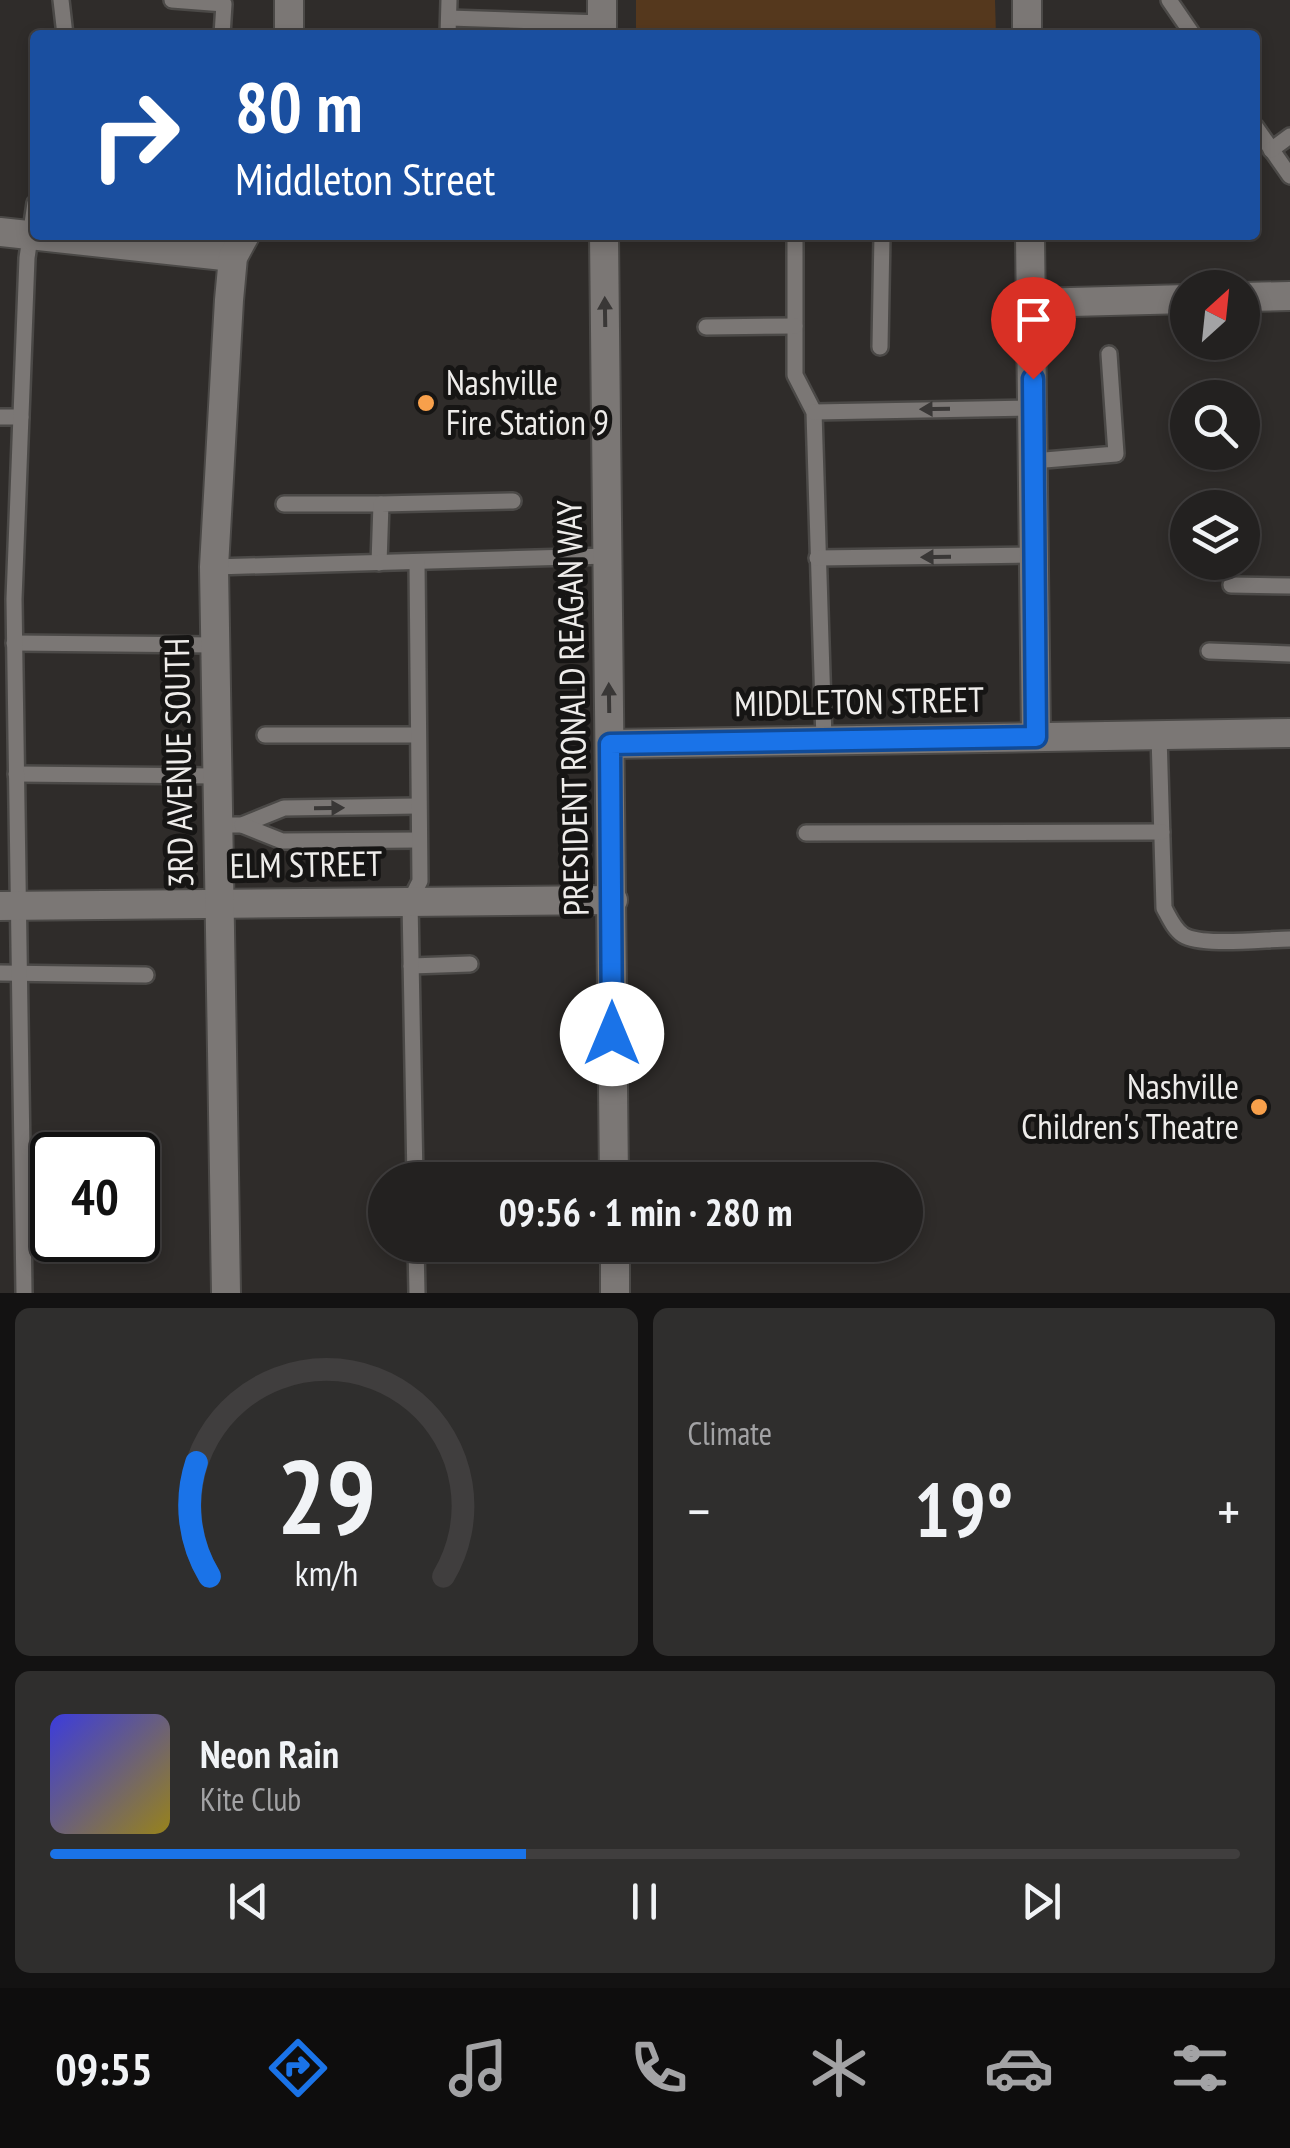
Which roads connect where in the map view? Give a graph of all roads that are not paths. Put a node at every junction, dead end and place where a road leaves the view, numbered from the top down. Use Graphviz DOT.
graph roads {
  1 [pos="61,0"];
  2 [pos="172,0"];
  3 [pos="289,0"];
  4 [pos="449,0"];
  5 [pos="1027,0"];
  6 [pos="1169,0"];
  7 [pos="449,18"];
  8 [pos="602,19"];
  9 [pos="64,30"];
  10 [pos="222,30"];
  11 [pos="289,30"];
  12 [pos="448,30"];
  13 [pos="1027,30"];
  14 [pos="1190,30"];
  15 [pos="1260,133"];
  16 [pos="1290,136"];
  17 [pos="1272,150"];
  18 [pos="1290,176"];
  19 [pos="30,229"];
  20 [pos="0,232"];
  21 [pos="29,234"];
  22 [pos="134,240"];
  23 [pos="604,240"];
  24 [pos="795,240"];
  25 [pos="882,240"];
  26 [pos="1030,240"];
  27 [pos="239,246"];
  28 [pos="1290,296"];
  29 [pos="1260,297"];
  30 [pos="1170,298"];
  31 [pos="1032,302"];
  32 [pos="795,326"];
  33 [pos="706,327"];
  34 [pos="880,347"];
  35 [pos="1109,354"];
  36 [pos="1033,408"];
  37 [pos="814,412"];
  38 [pos="0,416"];
  39 [pos="21,417"];
  40 [pos="1032,462"];
  41 [pos="512,501"];
  42 [pos="284,504"];
  43 [pos="382,504"];
  44 [pos="608,556"];
  45 [pos="1034,556"];
  46 [pos="817,558"];
  47 [pos="417,562"];
  48 [pos="379,563"];
  49 [pos="214,568"];
  50 [pos="1230,584"];
  51 [pos="1290,586"];
  52 [pos="14,643"];
  53 [pos="214,645"];
  54 [pos="1209,651"];
  55 [pos="1290,654"];
  56 [pos="1290,733"];
  57 [pos="418,734"];
  58 [pos="265,735"];
  59 [pos="1159,735"];
  60 [pos="1036,737"];
  61 [pos="824,740"];
  62 [pos="610,744"];
  63 [pos="16,774"];
  64 [pos="216,776"];
  65 [pos="418,806"];
  66 [pos="230,825"];
  67 [pos="1162,832"];
  68 [pos="806,833"];
  69 [pos="419,840"];
  70 [pos="614,900"];
  71 [pos="410,901"];
  72 [pos="219,904"];
  73 [pos="9,906"];
  74 [pos="1290,939"];
  75 [pos="470,964"];
  76 [pos="410,966"];
  77 [pos="0,973"];
  78 [pos="18,973"];
  79 [pos="146,975"];
  80 [pos="0,1055"];
  81 [pos="20,1056"];
  82 [pos="415,1162"];
  83 [pos="614,1162"];
  84 [pos="416,1262"];
  85 [pos="614,1262"];
  86 [pos="24,1293"];
  87 [pos="226,1293"];
  88 [pos="417,1293"];
  89 [pos="615,1293"];
  1 -- 9 [label="lane"];
  2 -- 10 [label="lane"];
  3 -- 11 [label="street"];
  4 -- 7 [label="lane"];
  5 -- 13 [label="street"];
  6 -- 14 [label="lane"];
  7 -- 8 [label="lane"];
  7 -- 12 [label="lane"];
  15 -- 17 [label="lane"];
  16 -- 17 [label="lane"];
  17 -- 18 [label="lane"];
  19 -- 21 [label="lane"];
  20 -- 21 [label="street"];
  21 -- 39 [label="lane"];
  22 -- 27 [label="street"];
  44 -- 23 [label="street, PRESIDENT RONALD REAGAN WAY, one-way"];
  24 -- 32 [label="lane"];
  25 -- 34 [label="lane"];
  26 -- 31 [label="street"];
  27 -- 49 [label="street, 3RD AVENUE SOUTH"];
  28 -- 29 [label="street"];
  30 -- 31 [label="street"];
  31 -- 36 [label="street"];
  32 -- 33 [label="lane"];
  32 -- 37 [label="lane"];
  35 -- 40 [label="lane"];
  36 -- 37 [label="lane, one-way"];
  36 -- 40 [label="street"];
  37 -- 46 [label="lane"];
  38 -- 39 [label="lane"];
  39 -- 52 [label="lane"];
  40 -- 45 [label="street"];
  41 -- 43 [label="lane"];
  42 -- 43 [label="lane"];
  43 -- 48 [label="lane"];
  44 -- 47 [label="lane"];
  62 -- 44 [label="street, PRESIDENT RONALD REAGAN WAY, one-way"];
  45 -- 46 [label="lane, one-way"];
  45 -- 60 [label="street"];
  46 -- 61 [label="lane"];
  47 -- 48 [label="lane"];
  47 -- 57 [label="lane"];
  48 -- 49 [label="lane"];
  49 -- 53 [label="street, 3RD AVENUE SOUTH"];
  50 -- 51 [label="lane"];
  52 -- 53 [label="lane"];
  52 -- 63 [label="lane"];
  53 -- 64 [label="street, 3RD AVENUE SOUTH"];
  54 -- 55 [label="lane"];
  56 -- 59 [label="street, MIDDLETON STREET"];
  57 -- 58 [label="lane"];
  57 -- 65 [label="lane"];
  59 -- 60 [label="street, MIDDLETON STREET"];
  59 -- 67 [label="lane"];
  60 -- 61 [label="street, MIDDLETON STREET"];
  61 -- 62 [label="street, MIDDLETON STREET"];
  62 -- 70 [label="street, PRESIDENT RONALD REAGAN WAY"];
  63 -- 64 [label="lane"];
  63 -- 73 [label="lane"];
  64 -- 66 [label="street, 3RD AVENUE SOUTH"];
  66 -- 65 [label="lane, one-way"];
  65 -- 69 [label="lane"];
  66 -- 69 [label="lane"];
  66 -- 72 [label="street, 3RD AVENUE SOUTH"];
  67 -- 68 [label="lane"];
  67 -- 74 [label="lane"];
  69 -- 71 [label="lane"];
  70 -- 71 [label="street, ELM STREET"];
  70 -- 83 [label="street, PRESIDENT RONALD REAGAN WAY"];
  71 -- 72 [label="street, ELM STREET"];
  71 -- 76 [label="lane"];
  72 -- 73 [label="street, ELM STREET"];
  72 -- 87 [label="street, 3RD AVENUE SOUTH"];
  73 -- 78 [label="lane"];
  75 -- 76 [label="lane"];
  76 -- 82 [label="lane"];
  77 -- 78 [label="lane"];
  78 -- 79 [label="lane"];
  78 -- 81 [label="lane"];
  80 -- 81 [label="lane"];
  81 -- 86 [label="lane"];
  84 -- 88 [label="lane"];
  85 -- 89 [label="street"];
}
